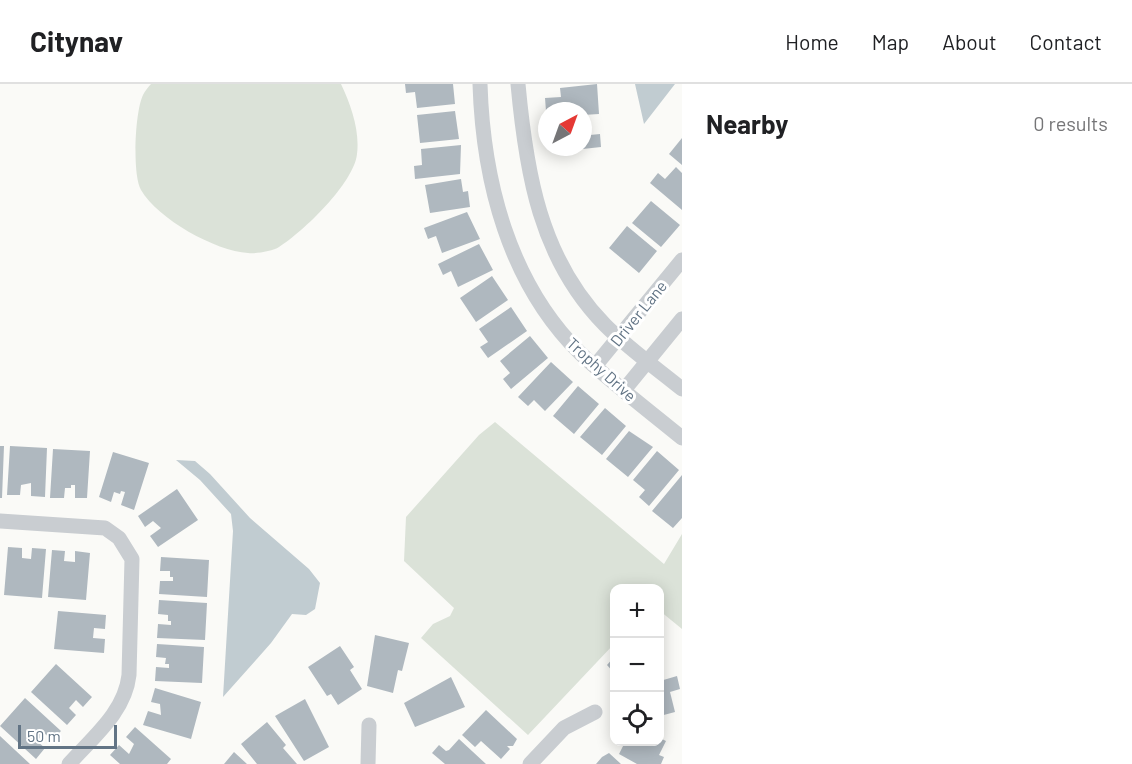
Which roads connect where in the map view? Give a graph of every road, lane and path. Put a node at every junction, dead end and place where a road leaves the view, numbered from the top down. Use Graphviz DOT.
graph roads {
  1 [pos="480,84"];
  2 [pos="518,84"];
  3 [pos="682,260"];
  4 [pos="682,319"];
  5 [pos="619,337"];
  6 [pos="648,361"];
  7 [pos="595,366"];
  8 [pos="624,390"];
  9 [pos="682,390"];
  10 [pos="682,438"];
  11 [pos="0,521"];
  12 [pos="595,712"];
  13 [pos="369,725"];
  14 [pos="69,764"];
  15 [pos="368,764"];
  16 [pos="530,764"];
  1 -- 7 [label="street, Trophy Drive"];
  2 -- 5 [label="street"];
  3 -- 5 [label="street, Driver Lane"];
  4 -- 6 [label="street"];
  5 -- 6 [label="street"];
  5 -- 7 [label="street, Driver Lane"];
  6 -- 8 [label="street"];
  6 -- 9 [label="street"];
  7 -- 8 [label="street, Trophy Drive"];
  8 -- 10 [label="street, Trophy Drive"];
  11 -- 14 [label="street"];
  12 -- 16 [label="street"];
  13 -- 15 [label="street"];
}
